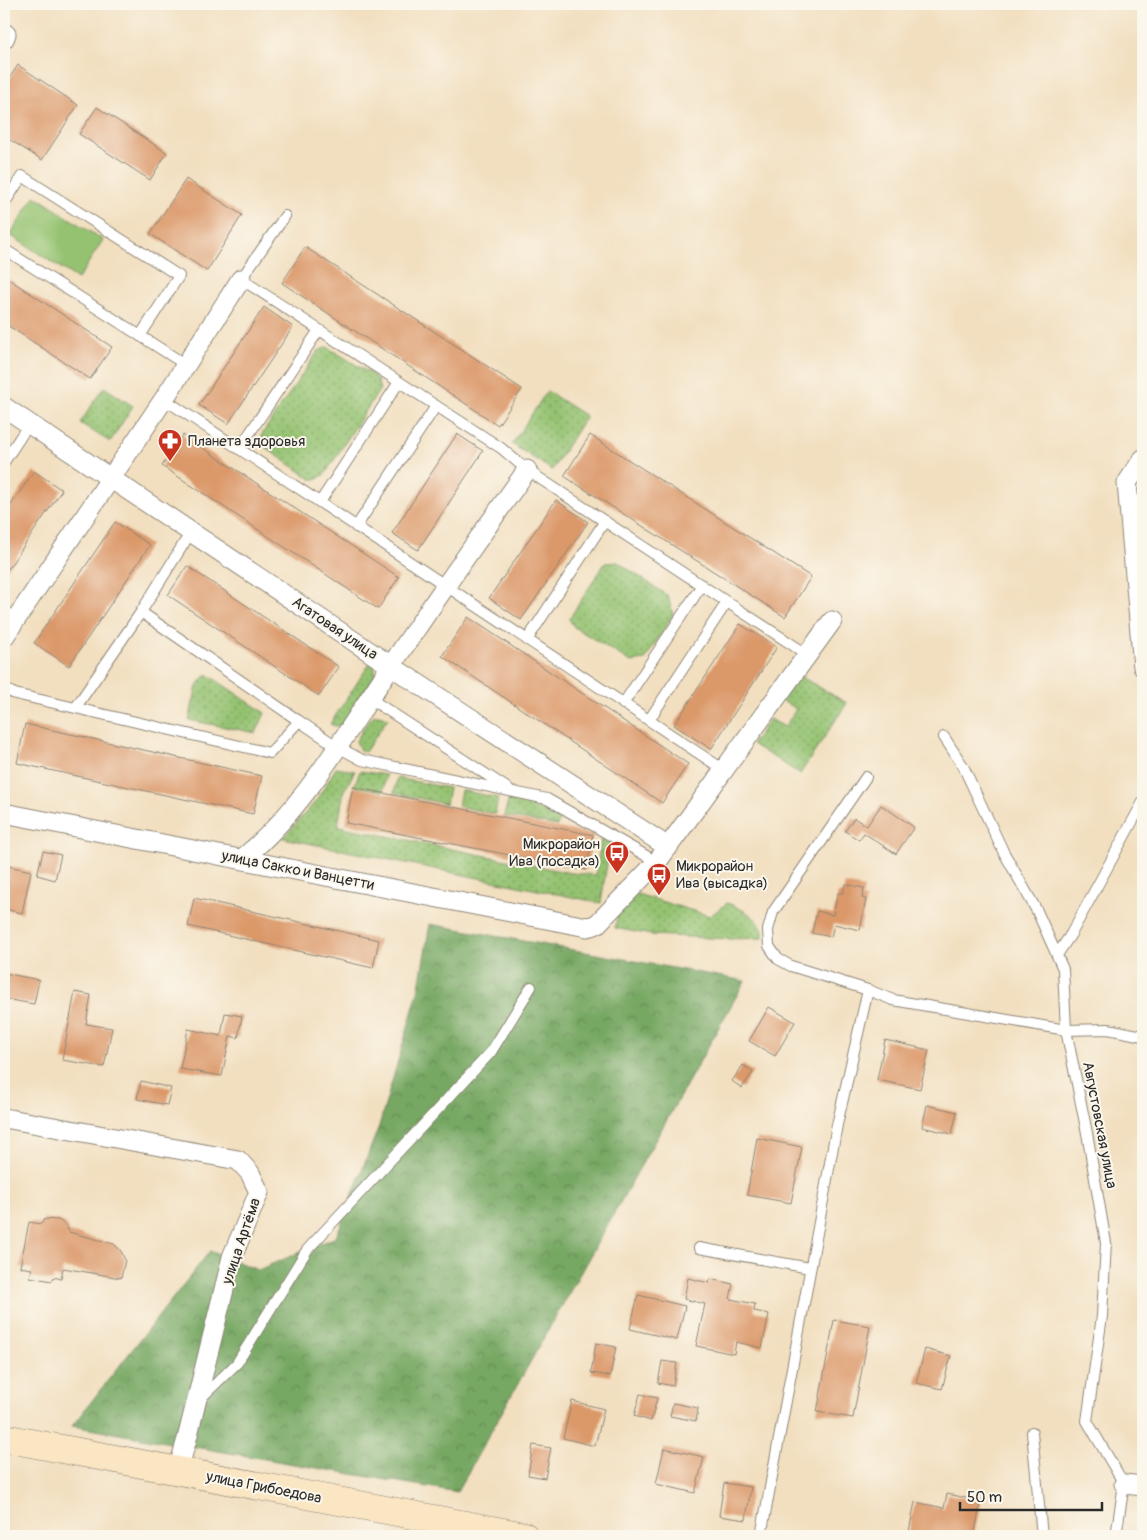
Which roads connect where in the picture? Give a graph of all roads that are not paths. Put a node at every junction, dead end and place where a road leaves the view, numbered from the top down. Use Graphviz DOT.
graph roads {
  1 [pos="4,204"];
  2 [pos="285,216"];
  3 [pos="4,249"];
  4 [pos="241,279"];
  5 [pos="319,330"];
  6 [pos="140,336"];
  7 [pos="186,366"];
  8 [pos="399,382"];
  9 [pos="164,399"];
  10 [pos="436,406"];
  11 [pos="4,407"];
  12 [pos="29,424"];
  13 [pos="239,449"];
  14 [pos="1143,459"];
  15 [pos="4,462"];
  16 [pos="527,470"];
  17 [pos="111,478"];
  18 [pos="320,502"];
  19 [pos="605,522"];
  20 [pos="356,527"];
  21 [pos="191,532"];
  22 [pos="702,585"];
  23 [pos="446,586"];
  24 [pos="727,602"];
  25 [pos="141,612"];
  26 [pos="832,621"];
  27 [pos="4,638"];
  28 [pos="527,640"];
  29 [pos="808,655"];
  30 [pos="390,666"];
  31 [pos="1143,667"];
  32 [pos="4,689"];
  33 [pos="369,698"];
  34 [pos="624,704"];
  35 [pos="76,707"];
  36 [pos="649,720"];
  37 [pos="299,721"];
  38 [pos="944,737"];
  39 [pos="338,747"];
  40 [pos="724,770"];
  41 [pos="866,777"];
  42 [pos="511,791"];
  43 [pos="1143,802"];
  44 [pos="4,813"];
  45 [pos="668,847"];
  46 [pos="242,859"];
  47 [pos="657,862"];
  48 [pos="1057,955"];
  49 [pos="531,987"];
  50 [pos="868,990"];
  51 [pos="1066,1030"];
  52 [pos="1143,1036"];
  53 [pos="4,1118"];
  54 [pos="699,1248"];
  55 [pos="810,1268"];
  56 [pos="196,1403"];
  57 [pos="1032,1432"];
  58 [pos="4,1438"];
  59 [pos="178,1470"];
  60 [pos="1124,1484"];
  61 [pos="1143,1486"];
  62 [pos="524,1536"];
  63 [pos="761,1536"];
  64 [pos="1042,1536"];
  65 [pos="1116,1536"];
  1 -- 6 [label="lane"];
  2 -- 4 [label="lane"];
  3 -- 6 [label="lane"];
  4 -- 5 [label="lane"];
  4 -- 7 [label="street"];
  5 -- 8 [label="lane"];
  5 -- 13 [label="lane"];
  6 -- 7 [label="lane"];
  7 -- 9 [label="street"];
  8 -- 10 [label="lane"];
  8 -- 18 [label="lane"];
  9 -- 13 [label="lane"];
  9 -- 17 [label="street"];
  10 -- 16 [label="lane"];
  10 -- 20 [label="lane"];
  11 -- 12 [label="street, Агатовая улица"];
  12 -- 15 [label="lane"];
  12 -- 17 [label="street, Агатовая улица"];
  13 -- 18 [label="lane"];
  14 -- 31 [label="street"];
  16 -- 19 [label="lane"];
  16 -- 23 [label="street"];
  17 -- 21 [label="street, Агатовая улица"];
  17 -- 27 [label="street"];
  18 -- 20 [label="lane"];
  19 -- 22 [label="lane"];
  19 -- 28 [label="lane"];
  20 -- 23 [label="lane"];
  21 -- 25 [label="lane"];
  21 -- 30 [label="street, Агатовая улица"];
  22 -- 24 [label="lane"];
  22 -- 34 [label="lane"];
  23 -- 28 [label="lane"];
  23 -- 30 [label="street"];
  24 -- 29 [label="lane"];
  24 -- 36 [label="lane"];
  25 -- 35 [label="lane"];
  25 -- 37 [label="lane"];
  26 -- 29 [label="street"];
  28 -- 34 [label="lane"];
  29 -- 40 [label="street"];
  30 -- 33 [label="street"];
  30 -- 45 [label="street, Агатовая улица"];
  32 -- 35 [label="lane"];
  33 -- 39 [label="street"];
  33 -- 42 [label="lane"];
  34 -- 36 [label="lane"];
  35 -- 37 [label="lane"];
  36 -- 40 [label="lane"];
  37 -- 39 [label="lane"];
  38 -- 48 [label="lane, Августовская улица"];
  39 -- 42 [label="lane"];
  39 -- 46 [label="street"];
  40 -- 45 [label="street"];
  41 -- 50 [label="lane"];
  42 -- 47 [label="lane"];
  43 -- 48 [label="lane"];
  44 -- 46 [label="street, улица Сакко и Ванцетти"];
  45 -- 47 [label="street"];
  46 -- 47 [label="street, улица Сакко и Ванцетти"];
  48 -- 51 [label="lane, Августовская улица"];
  49 -- 56 [label="lane"];
  50 -- 51 [label="lane"];
  50 -- 55 [label="lane"];
  51 -- 52 [label="lane"];
  51 -- 60 [label="lane, Августовская улица"];
  53 -- 56 [label="street, улица Артёма"];
  54 -- 55 [label="lane"];
  55 -- 63 [label="lane"];
  56 -- 59 [label="street, улица Артёма"];
  57 -- 64 [label="lane"];
  58 -- 59 [label="street, улица Грибоедова"];
  59 -- 62 [label="street, улица Грибоедова"];
  60 -- 61 [label="street"];
  60 -- 65 [label="lane"];
}
